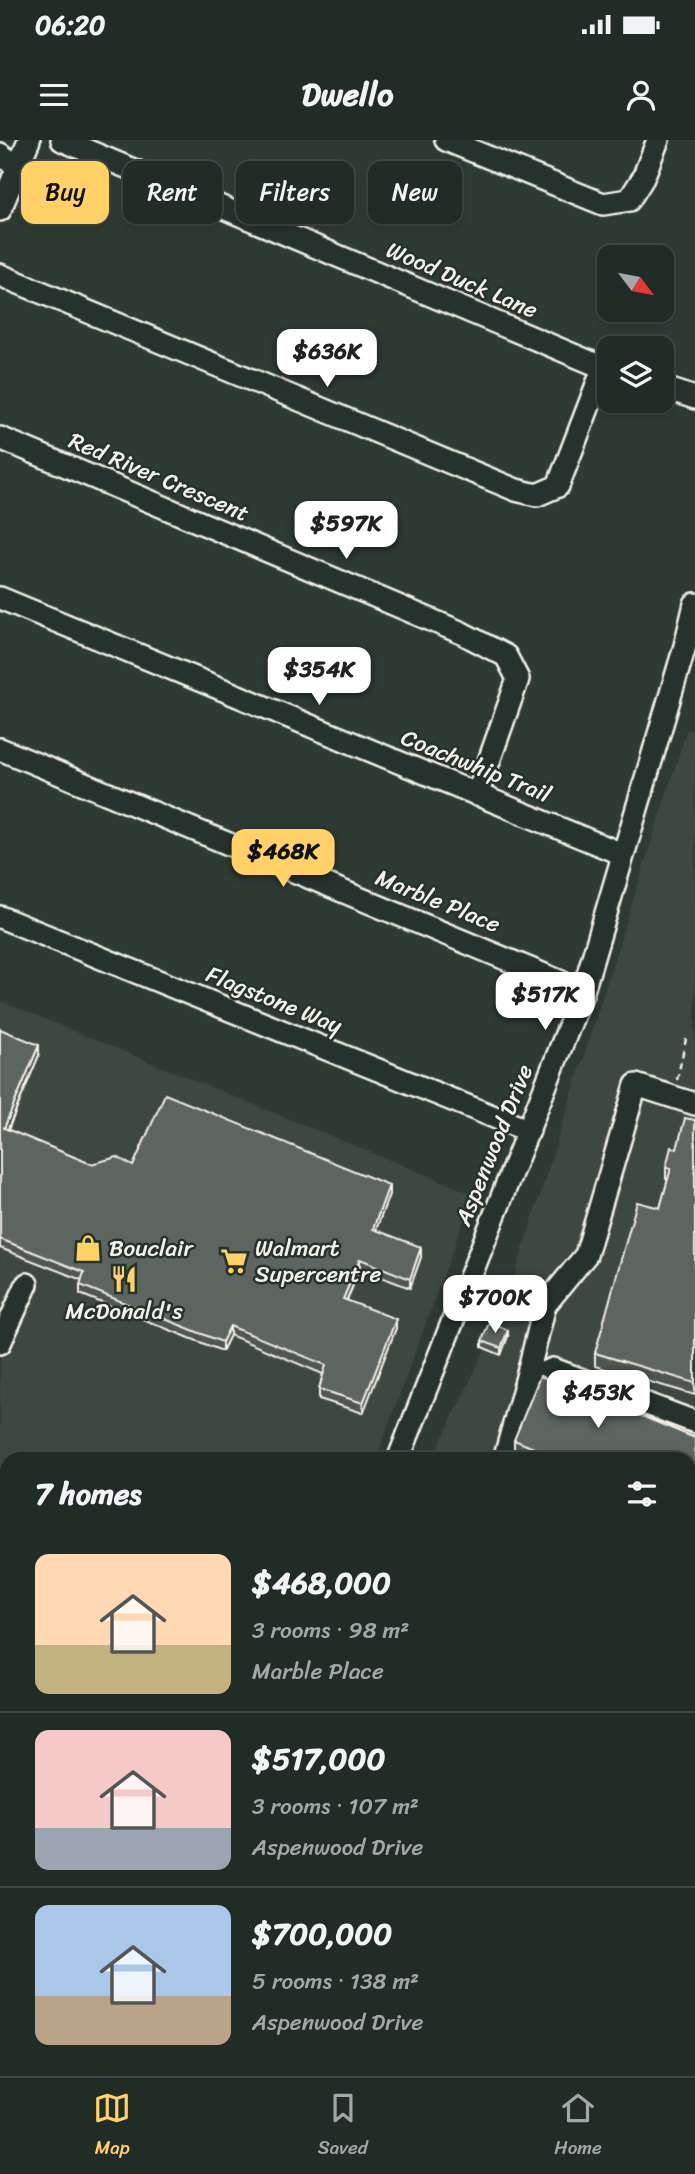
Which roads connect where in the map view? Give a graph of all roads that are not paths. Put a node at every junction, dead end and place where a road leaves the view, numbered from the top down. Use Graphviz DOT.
graph roads {
  1 [pos="29,140"];
  2 [pos="62,140"];
  3 [pos="446,140"];
  4 [pos="658,140"];
  5 [pos="0,154"];
  6 [pos="18,167"];
  7 [pos="0,210"];
  8 [pos="0,275"];
  9 [pos="597,366"];
  10 [pos="674,391"];
  11 [pos="597,392"];
  12 [pos="695,398"];
  13 [pos="0,439"];
  14 [pos="0,598"];
  15 [pos="695,604"];
  16 [pos="690,648"];
  17 [pos="0,749"];
  18 [pos="477,795"];
  19 [pos="622,854"];
  20 [pos="0,917"];
  21 [pos="583,991"];
  22 [pos="695,1104"];
  23 [pos="529,1131"];
  24 [pos="27,1284"];
  25 [pos="0,1343"];
  26 [pos="526,1381"];
  27 [pos="695,1422"];
  28 [pos="401,1452"];
  29 [pos="505,1452"];
  1 -- 6 [label="street"];
  2 -- 9 [label="street, Wood Duck Lane"];
  3 -- 4 [label="street"];
  5 -- 6 [label="street"];
  6 -- 7 [label="street"];
  8 -- 11 [label="street"];
  10 -- 12 [label="street"];
  13 -- 18 [label="street, Red River Crescent"];
  14 -- 18 [label="street, Coachwhip Trail"];
  15 -- 16 [label="street, Aspenwood Drive"];
  16 -- 19 [label="street, Aspenwood Drive"];
  17 -- 21 [label="street, Marble Place"];
  18 -- 19 [label="street, Coachwhip Trail"];
  19 -- 21 [label="street, Aspenwood Drive"];
  20 -- 23 [label="street, Flagstone Way"];
  21 -- 23 [label="street, Aspenwood Drive"];
  22 -- 26 [label="street"];
  23 -- 28 [label="street, Aspenwood Drive"];
  24 -- 25 [label="street"];
  26 -- 27 [label="street"];
  26 -- 29 [label="street"];
}
